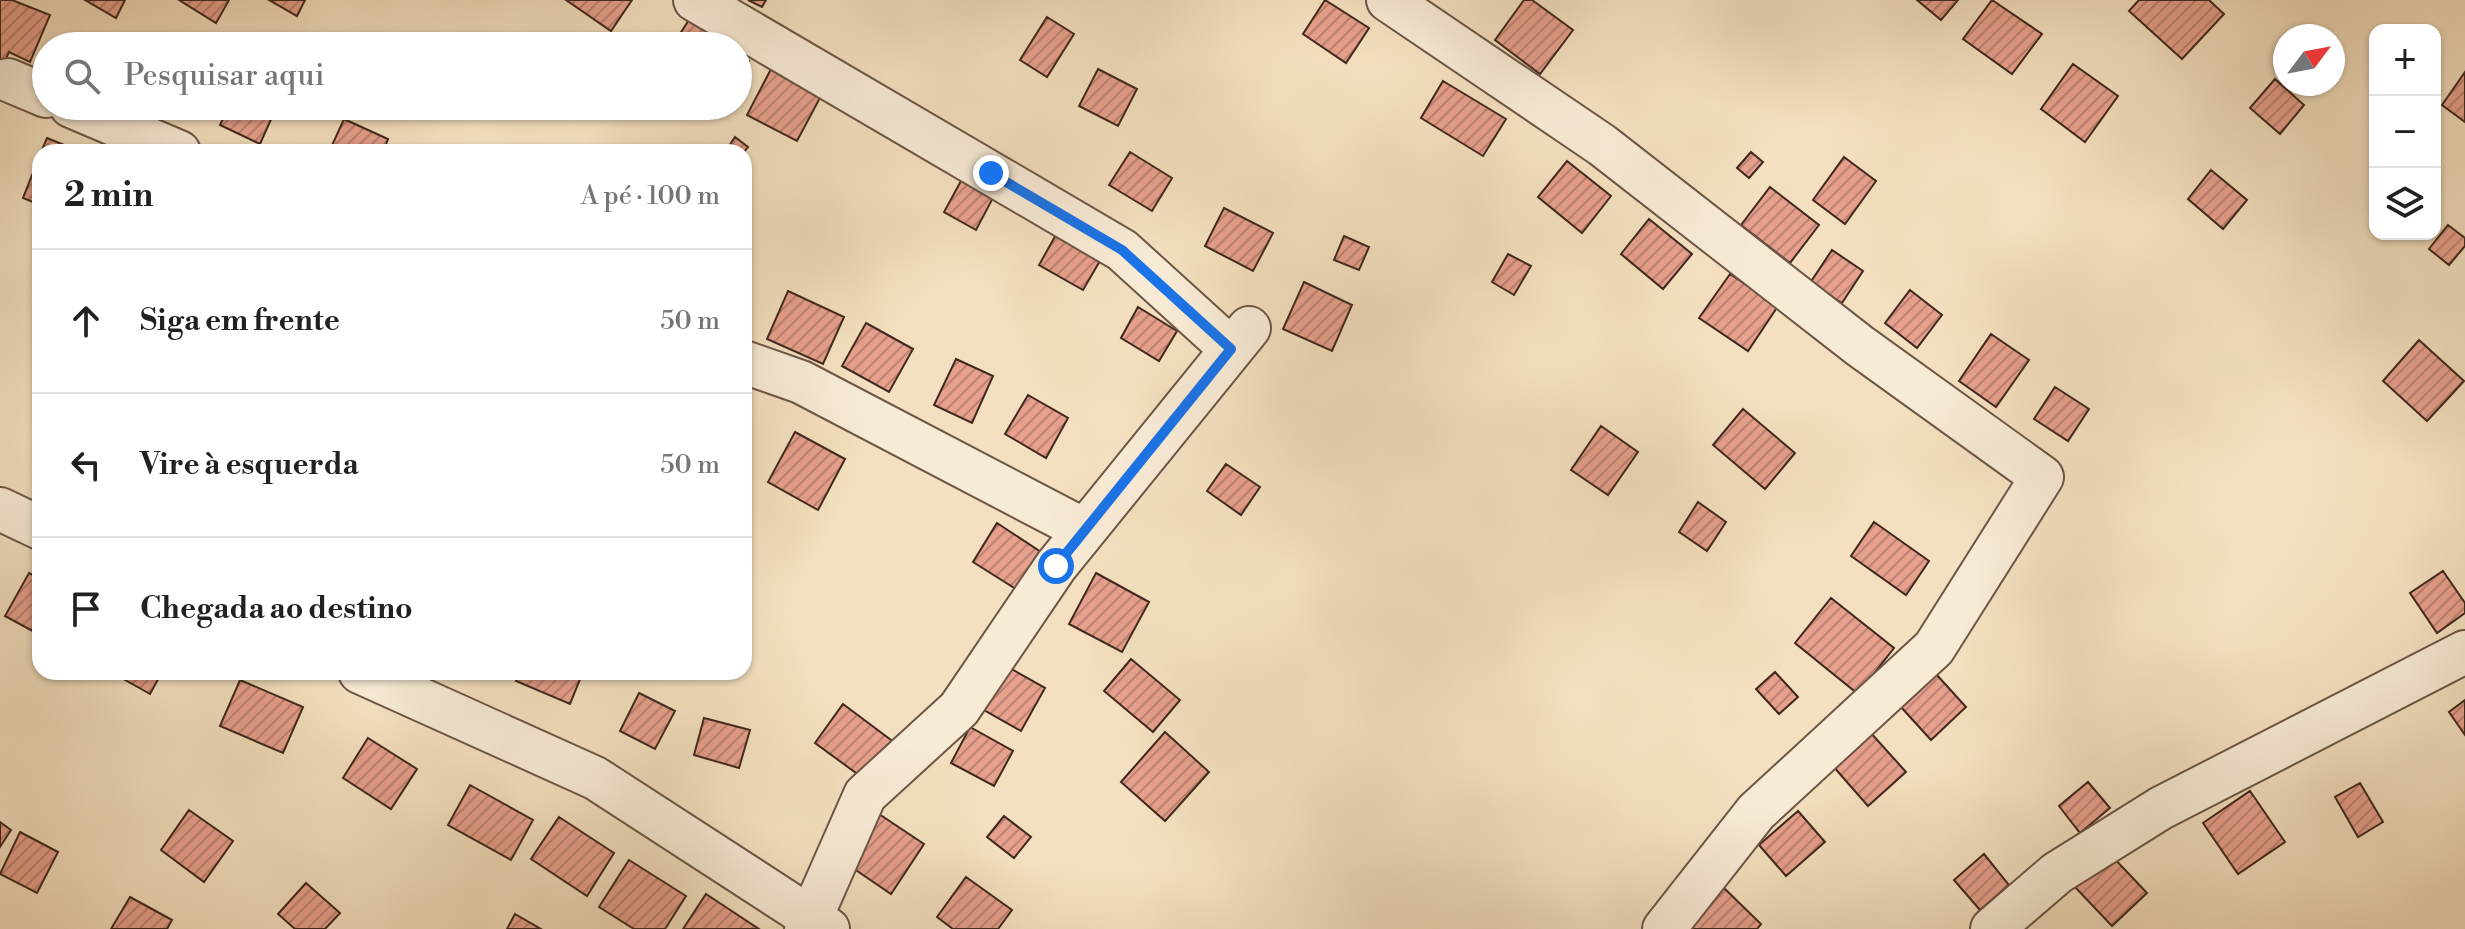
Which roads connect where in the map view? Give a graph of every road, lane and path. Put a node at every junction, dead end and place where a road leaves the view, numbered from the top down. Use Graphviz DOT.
graph roads {
  1 [pos="695,0"];
  2 [pos="1388,0"];
  3 [pos="750,32"];
  4 [pos="752,33"];
  5 [pos="8,80"];
  6 [pos="32,90"];
  7 [pos="104,120"];
  8 [pos="160,144"];
  9 [pos="752,365"];
  10 [pos="0,509"];
  11 [pos="32,524"];
  12 [pos="1084,530"];
  13 [pos="2465,652"];
  14 [pos="378,680"];
  15 [pos="815,925"];
  16 [pos="1664,929"];
  17 [pos="1992,929"];
  1 -- 3 [label="street"];
  2 -- 16 [label="street"];
  4 -- 12 [label="street"];
  5 -- 6 [label="street"];
  7 -- 8 [label="street"];
  9 -- 12 [label="street"];
  10 -- 11 [label="street"];
  12 -- 15 [label="street"];
  13 -- 17 [label="street"];
  14 -- 15 [label="street"];
}
